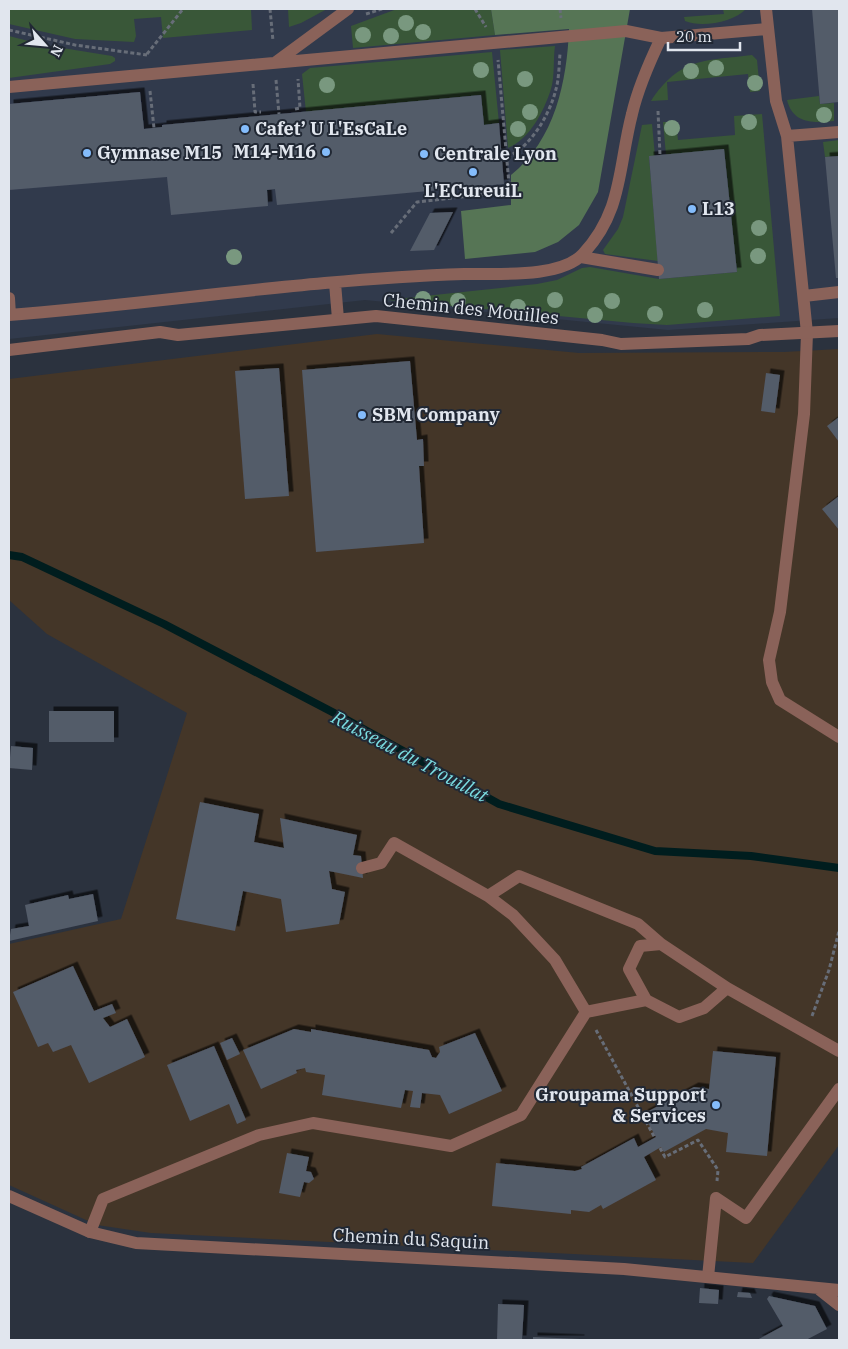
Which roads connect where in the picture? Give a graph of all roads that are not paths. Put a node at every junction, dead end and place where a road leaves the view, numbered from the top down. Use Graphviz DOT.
graph roads {
  1 [pos="348,9"];
  2 [pos="766,9"];
  3 [pos="768,29"];
  4 [pos="661,38"];
  5 [pos="275,62"];
  6 [pos="9,87"];
  7 [pos="839,132"];
  8 [pos="788,136"];
  9 [pos="581,257"];
  10 [pos="658,270"];
  11 [pos="335,283"];
  12 [pos="839,292"];
  13 [pos="804,296"];
  14 [pos="9,298"];
  15 [pos="10,315"];
  16 [pos="338,319"];
  17 [pos="839,331"];
  18 [pos="807,332"];
  19 [pos="9,350"];
  20 [pos="839,736"];
  21 [pos="362,868"];
  22 [pos="488,896"];
  23 [pos="661,944"];
  24 [pos="727,988"];
  25 [pos="646,1000"];
  26 [pos="586,1012"];
  27 [pos="839,1051"];
  28 [pos="839,1089"];
  29 [pos="9,1196"];
  30 [pos="90,1232"];
  31 [pos="708,1277"];
  32 [pos="820,1290"];
  33 [pos="839,1290"];
  34 [pos="839,1305"];
  1 -- 5 [label="street"];
  2 -- 3 [label="street"];
  3 -- 4 [label="street"];
  3 -- 8 [label="street"];
  4 -- 5 [label="street"];
  4 -- 9 [label="street"];
  5 -- 6 [label="street"];
  7 -- 8 [label="street"];
  8 -- 13 [label="street"];
  9 -- 10 [label="street"];
  9 -- 11 [label="street"];
  11 -- 15 [label="street"];
  11 -- 16 [label="street"];
  12 -- 13 [label="street"];
  13 -- 18 [label="street"];
  14 -- 15 [label="street"];
  16 -- 18 [label="street, Chemin des Mouilles"];
  16 -- 19 [label="street, Chemin des Mouilles"];
  17 -- 18 [label="street, Chemin des Mouilles"];
  18 -- 20 [label="street"];
  21 -- 22 [label="street"];
  22 -- 23 [label="street"];
  22 -- 26 [label="street"];
  23 -- 24 [label="street"];
  23 -- 25 [label="street"];
  24 -- 25 [label="street"];
  24 -- 27 [label="street"];
  25 -- 26 [label="street"];
  26 -- 30 [label="street"];
  28 -- 31 [label="street"];
  29 -- 30 [label="street, Chemin du Saquin"];
  30 -- 31 [label="street, Chemin du Saquin"];
  31 -- 32 [label="street, Chemin du Saquin"];
  32 -- 33 [label="street, Chemin du Saquin"];
  32 -- 34 [label="street"];
}
